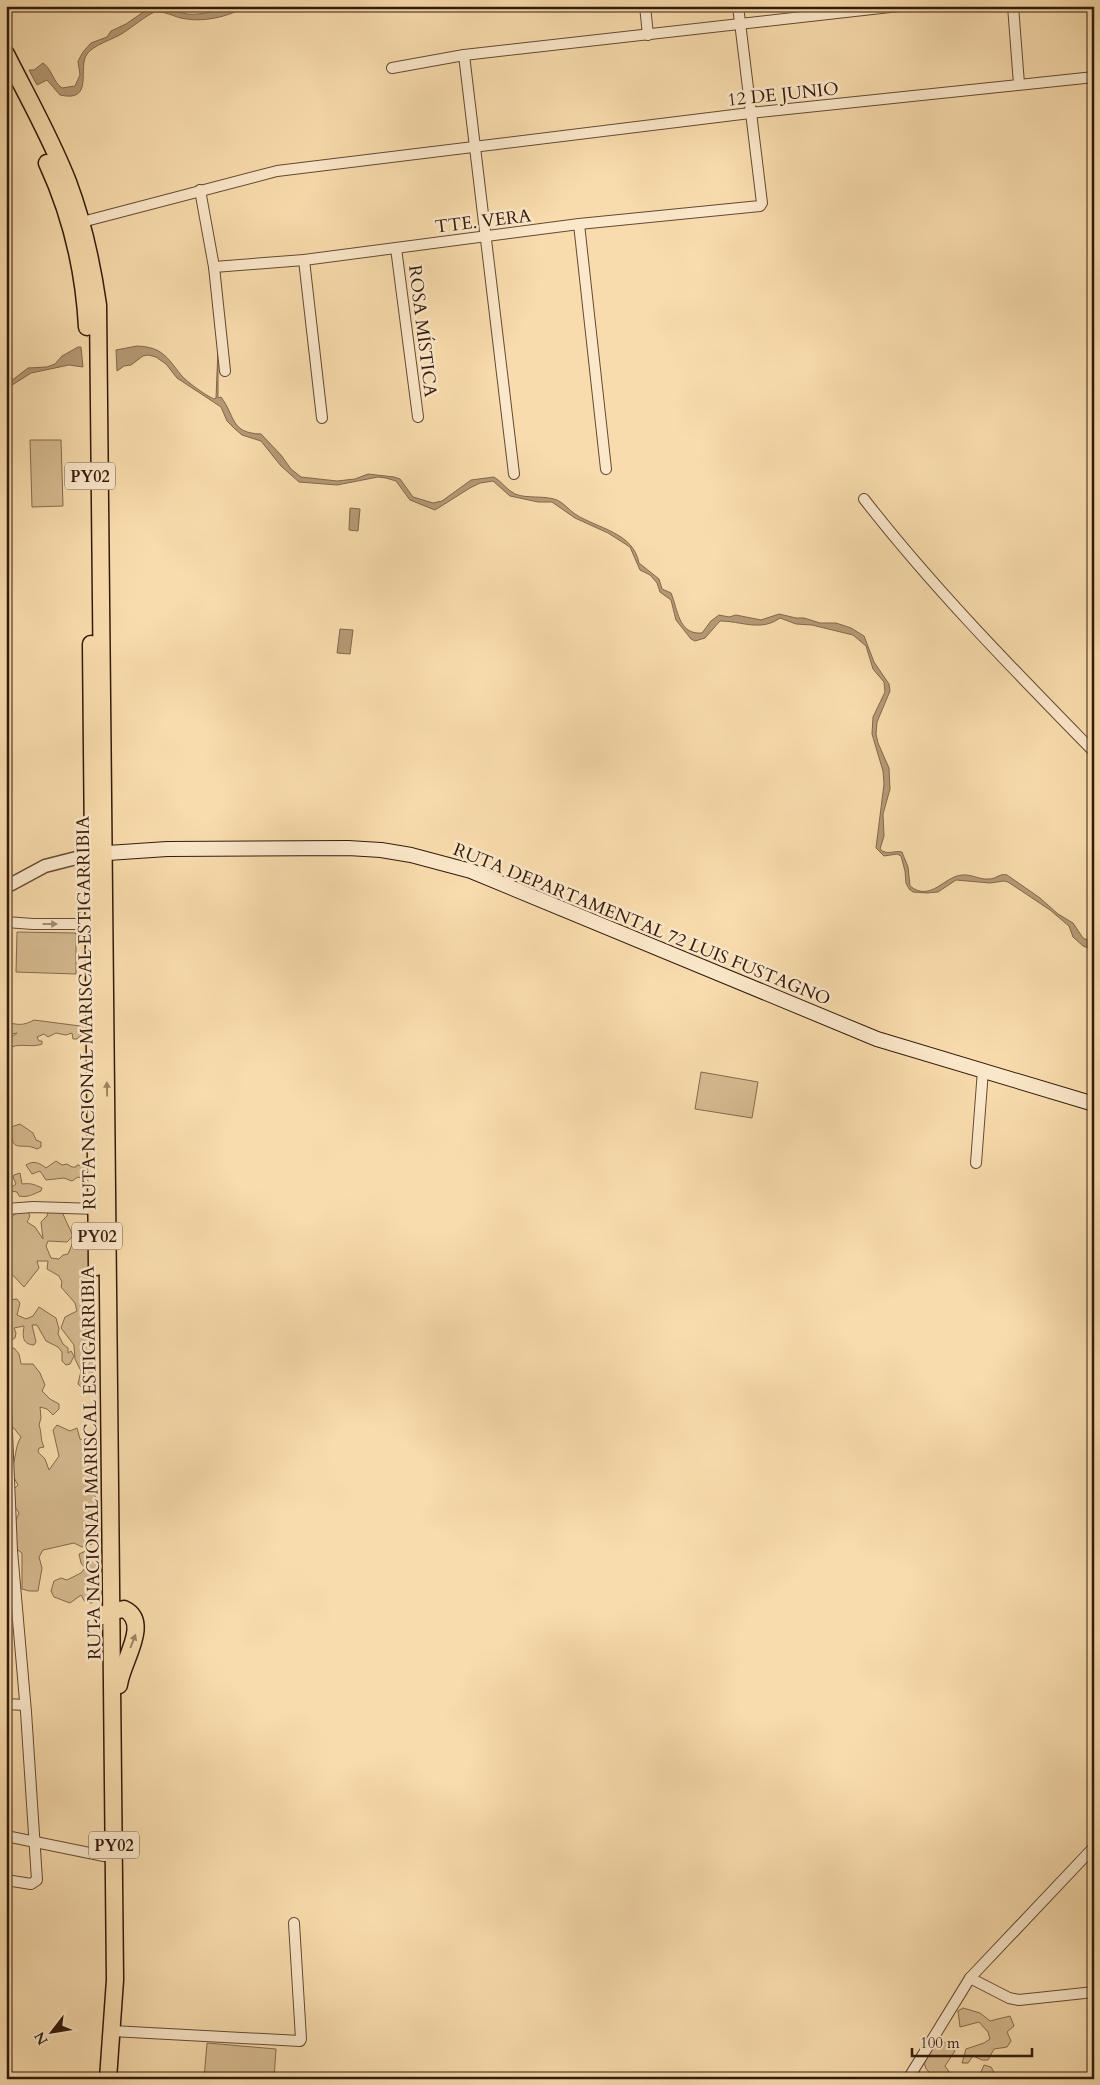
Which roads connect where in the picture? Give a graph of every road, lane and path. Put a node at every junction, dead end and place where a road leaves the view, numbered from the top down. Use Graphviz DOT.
graph roads {
  1 [pos="645,6"];
  2 [pos="738,6"];
  3 [pos="898,6"];
  4 [pos="1013,6"];
  5 [pos="829,10"];
  6 [pos="739,25"];
  7 [pos="648,35"];
  8 [pos="464,55"];
  9 [pos="8,64"];
  10 [pos="392,68"];
  11 [pos="1094,77"];
  12 [pos="1018,84"];
  13 [pos="27,108"];
  14 [pos="750,113"];
  15 [pos="475,146"];
  16 [pos="200,190"];
  17 [pos="82,222"];
  18 [pos="579,224"];
  19 [pos="487,238"];
  20 [pos="396,248"];
  21 [pos="304,260"];
  22 [pos="214,267"];
  23 [pos="225,371"];
  24 [pos="418,417"];
  25 [pos="322,418"];
  26 [pos="606,469"];
  27 [pos="514,474"];
  28 [pos="864,499"];
  29 [pos="1094,752"];
  30 [pos="98,854"];
  31 [pos="6,887"];
  32 [pos="6,922"];
  33 [pos="94,924"];
  34 [pos="983,1070"];
  35 [pos="1094,1104"];
  36 [pos="976,1163"];
  37 [pos="6,1209"];
  38 [pos="96,1209"];
  39 [pos="6,1409"];
  40 [pos="9,1551"];
  41 [pos="107,1614"];
  42 [pos="6,1704"];
  43 [pos="25,1705"];
  44 [pos="114,1757"];
  45 [pos="6,1836"];
  46 [pos="34,1842"];
  47 [pos="1094,1847"];
  48 [pos="104,1856"];
  49 [pos="6,1880"];
  50 [pos="294,1923"];
  51 [pos="970,1978"];
  52 [pos="1094,1992"];
  53 [pos="112,2031"];
  54 [pos="97,2079"];
  55 [pos="108,2079"];
  56 [pos="908,2079"];
  1 -- 7 [label="street"];
  2 -- 6 [label="street"];
  3 -- 5 [label="street"];
  4 -- 12 [label="street"];
  5 -- 6 [label="street"];
  6 -- 7 [label="street"];
  6 -- 14 [label="street"];
  7 -- 8 [label="street"];
  8 -- 10 [label="street"];
  8 -- 15 [label="street"];
  9 -- 13 [label="highway, RUTA NACIONAL MARISCAL ESTIGARRIBIA / PY02"];
  11 -- 12 [label="street, 12 DE JUNIO"];
  12 -- 14 [label="street, 12 DE JUNIO"];
  13 -- 17 [label="highway, RUTA NACIONAL MARISCAL ESTIGARRIBIA / PY02"];
  13 -- 30 [label="highway, RUTA NACIONAL MARISCAL ESTIGARRIBIA / PY02"];
  14 -- 15 [label="street, 12 DE JUNIO"];
  14 -- 18 [label="street, TTE. VERA"];
  15 -- 16 [label="street, 12 DE JUNIO"];
  15 -- 19 [label="street"];
  16 -- 17 [label="street, 12 DE JUNIO"];
  16 -- 22 [label="street"];
  17 -- 30 [label="highway, RUTA NACIONAL MARISCAL ESTIGARRIBIA / PY02"];
  18 -- 19 [label="street, TTE. VERA"];
  18 -- 26 [label="street"];
  19 -- 20 [label="street, TTE. VERA"];
  19 -- 27 [label="street"];
  20 -- 21 [label="street, TTE. VERA"];
  20 -- 24 [label="street, ROSA MÍSTICA"];
  21 -- 22 [label="street, TTE. VERA"];
  21 -- 25 [label="street"];
  22 -- 23 [label="street"];
  28 -- 29 [label="street"];
  30 -- 31 [label="street"];
  30 -- 33 [label="highway, RUTA NACIONAL MARISCAL ESTIGARRIBIA / PY02"];
  30 -- 34 [label="main road, RUTA DEPARTAMENTAL 72 LUIS FUSTAGNO"];
  41 -- 30 [label="highway, RUTA NACIONAL MARISCAL ESTIGARRIBIA / PY02, one-way"];
  32 -- 33 [label="street, one-way"];
  33 -- 38 [label="highway, RUTA NACIONAL MARISCAL ESTIGARRIBIA / PY02"];
  34 -- 35 [label="main road, RUTA DEPARTAMENTAL 72 LUIS FUSTAGNO"];
  34 -- 36 [label="street"];
  37 -- 38 [label="street"];
  38 -- 41 [label="highway, RUTA NACIONAL MARISCAL ESTIGARRIBIA / PY02"];
  39 -- 40 [label="street"];
  40 -- 43 [label="street"];
  41 -- 44 [label="highway, RUTA NACIONAL MARISCAL ESTIGARRIBIA / PY02"];
  44 -- 41 [label="highway, one-way"];
  41 -- 48 [label="highway, RUTA NACIONAL MARISCAL ESTIGARRIBIA / PY02"];
  42 -- 43 [label="street"];
  43 -- 46 [label="street"];
  44 -- 53 [label="highway, RUTA NACIONAL MARISCAL ESTIGARRIBIA / PY02"];
  45 -- 46 [label="street"];
  46 -- 48 [label="street"];
  46 -- 49 [label="street"];
  47 -- 51 [label="street"];
  48 -- 54 [label="highway, RUTA NACIONAL MARISCAL ESTIGARRIBIA / PY02"];
  50 -- 53 [label="street"];
  51 -- 52 [label="street"];
  51 -- 56 [label="street"];
  53 -- 55 [label="highway, RUTA NACIONAL MARISCAL ESTIGARRIBIA / PY02"];
}
